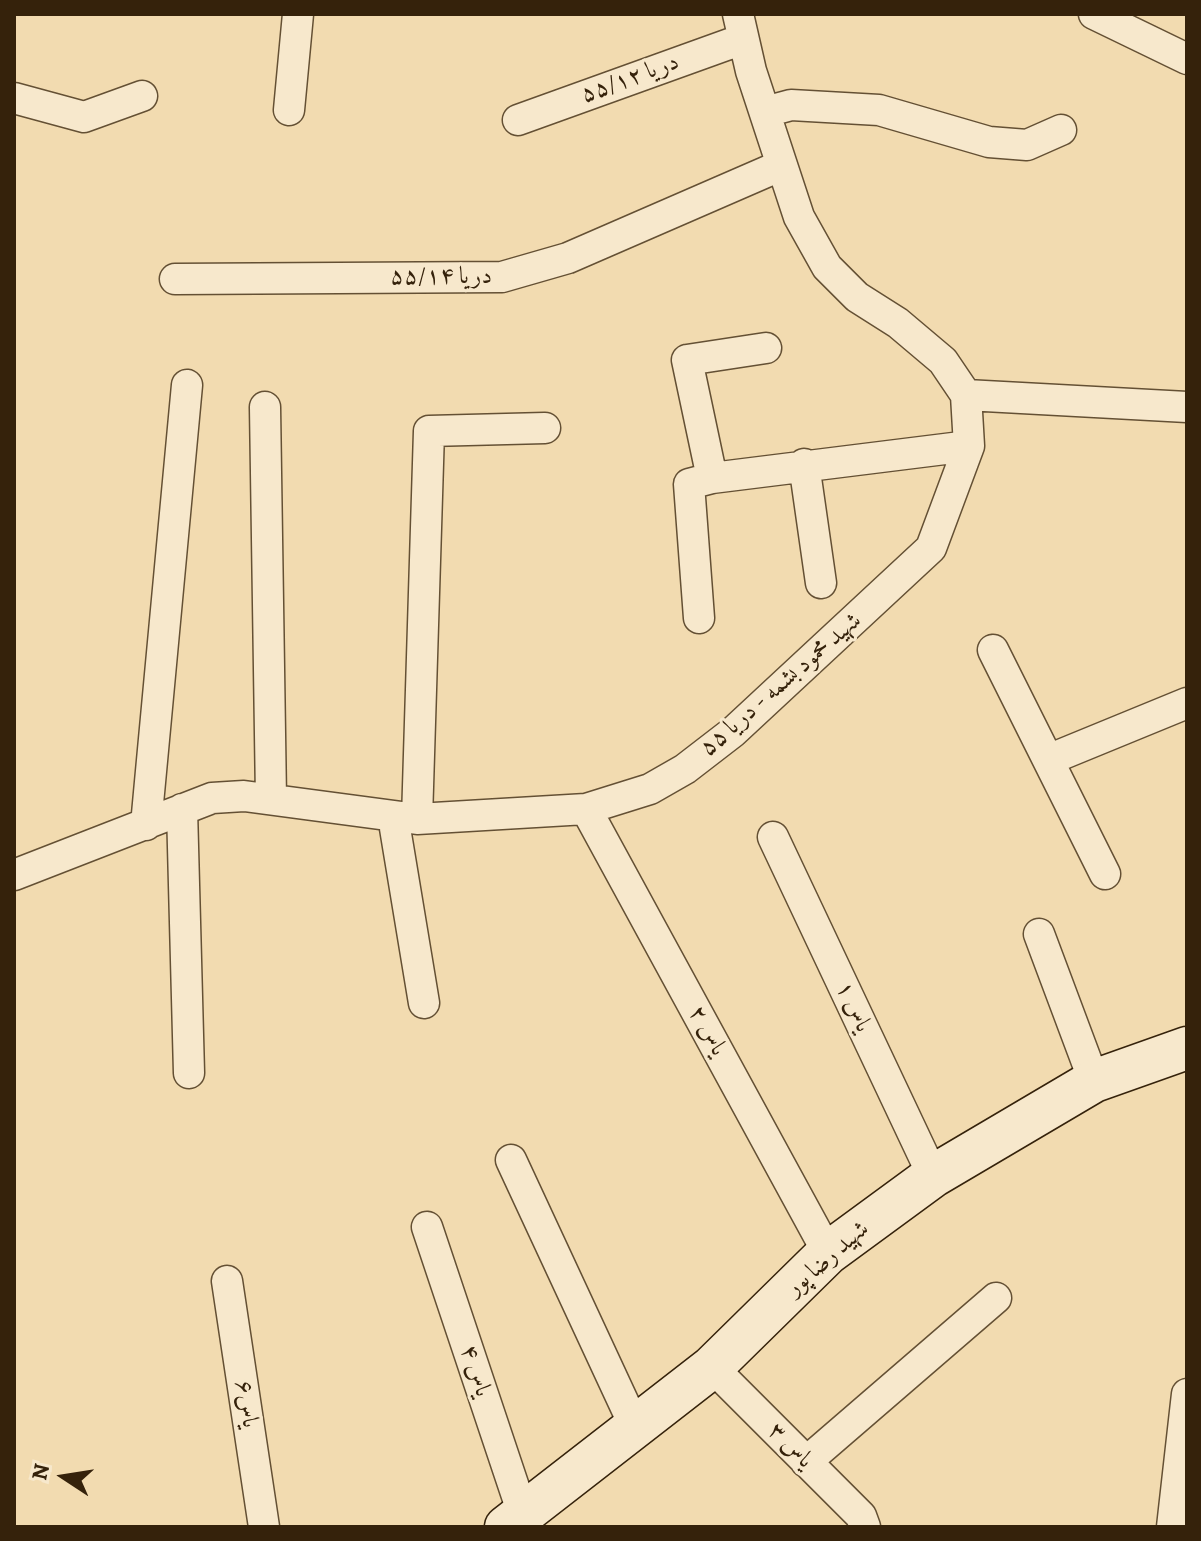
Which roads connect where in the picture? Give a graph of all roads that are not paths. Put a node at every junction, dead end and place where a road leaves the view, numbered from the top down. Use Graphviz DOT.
graph roads {
  1 [pos="298,14"];
  2 [pos="1094,14"];
  3 [pos="740,26"];
  4 [pos="1187,59"];
  5 [pos="142,96"];
  6 [pos="14,98"];
  7 [pos="289,110"];
  8 [pos="765,112"];
  9 [pos="518,120"];
  10 [pos="1061,130"];
  11 [pos="782,165"];
  12 [pos="175,279"];
  13 [pos="766,348"];
  14 [pos="187,385"];
  15 [pos="966,395"];
  16 [pos="265,407"];
  17 [pos="1187,407"];
  18 [pos="545,428"];
  19 [pos="969,446"];
  20 [pos="804,464"];
  21 [pos="700,481"];
  22 [pos="821,583"];
  23 [pos="699,618"];
  24 [pos="993,650"];
  25 [pos="1187,703"];
  26 [pos="1048,760"];
  27 [pos="271,799"];
  28 [pos="182,809"];
  29 [pos="586,809"];
  30 [pos="405,818"];
  31 [pos="146,825"];
  32 [pos="773,837"];
  33 [pos="1105,874"];
  34 [pos="14,875"];
  35 [pos="1039,934"];
  36 [pos="424,1003"];
  37 [pos="1187,1048"];
  38 [pos="189,1073"];
  39 [pos="1094,1081"];
  40 [pos="511,1160"];
  41 [pos="933,1176"];
  42 [pos="427,1227"];
  43 [pos="828,1253"];
  44 [pos="227,1281"];
  45 [pos="996,1298"];
  46 [pos="712,1367"];
  47 [pos="1187,1394"];
  48 [pos="635,1427"];
  49 [pos="806,1462"];
  50 [pos="514,1521"];
  51 [pos="264,1527"];
  52 [pos="865,1527"];
  53 [pos="1172,1527"];
  1 -- 7 [label="street"];
  2 -- 4 [label="street"];
  3 -- 8 [label="street"];
  3 -- 9 [label="street, دریا ۵۵/۱۲"];
  5 -- 6 [label="street"];
  8 -- 10 [label="street"];
  8 -- 11 [label="street"];
  11 -- 12 [label="street, دریا ۵۵/۱۴"];
  11 -- 15 [label="street"];
  13 -- 21 [label="street"];
  14 -- 31 [label="street"];
  15 -- 17 [label="street"];
  15 -- 19 [label="street, شهید محمود بشمه - دریا ۵۵"];
  16 -- 27 [label="street"];
  18 -- 30 [label="street"];
  19 -- 20 [label="street"];
  19 -- 29 [label="street, شهید محمود بشمه - دریا ۵۵"];
  20 -- 21 [label="street"];
  20 -- 22 [label="street"];
  21 -- 23 [label="street"];
  24 -- 26 [label="street"];
  25 -- 26 [label="street"];
  26 -- 33 [label="street"];
  27 -- 28 [label="street, شهید محمود بشمه - دریا ۵۵"];
  27 -- 30 [label="street, شهید محمود بشمه - دریا ۵۵"];
  28 -- 31 [label="street, شهید محمود بشمه - دریا ۵۵"];
  28 -- 38 [label="street"];
  29 -- 30 [label="street, شهید محمود بشمه - دریا ۵۵"];
  29 -- 43 [label="street, یاس ۲"];
  30 -- 36 [label="street"];
  31 -- 34 [label="street, شهید محمود بشمه - دریا ۵۵"];
  32 -- 41 [label="street, یاس ۱"];
  35 -- 39 [label="street"];
  37 -- 39 [label="street, شهید رضا پور"];
  39 -- 41 [label="street, شهید رضا پور"];
  40 -- 48 [label="street"];
  41 -- 43 [label="street, شهید رضا پور"];
  42 -- 50 [label="street, یاس ۴"];
  43 -- 46 [label="street, شهید رضا پور"];
  44 -- 51 [label="street, یاس۶"];
  45 -- 49 [label="street"];
  46 -- 48 [label="street, شهید رضا پور"];
  46 -- 49 [label="street, یاس ۳"];
  47 -- 53 [label="street"];
  48 -- 50 [label="street, شهید رضا پور"];
  49 -- 52 [label="street, یاس ۳"];
}
